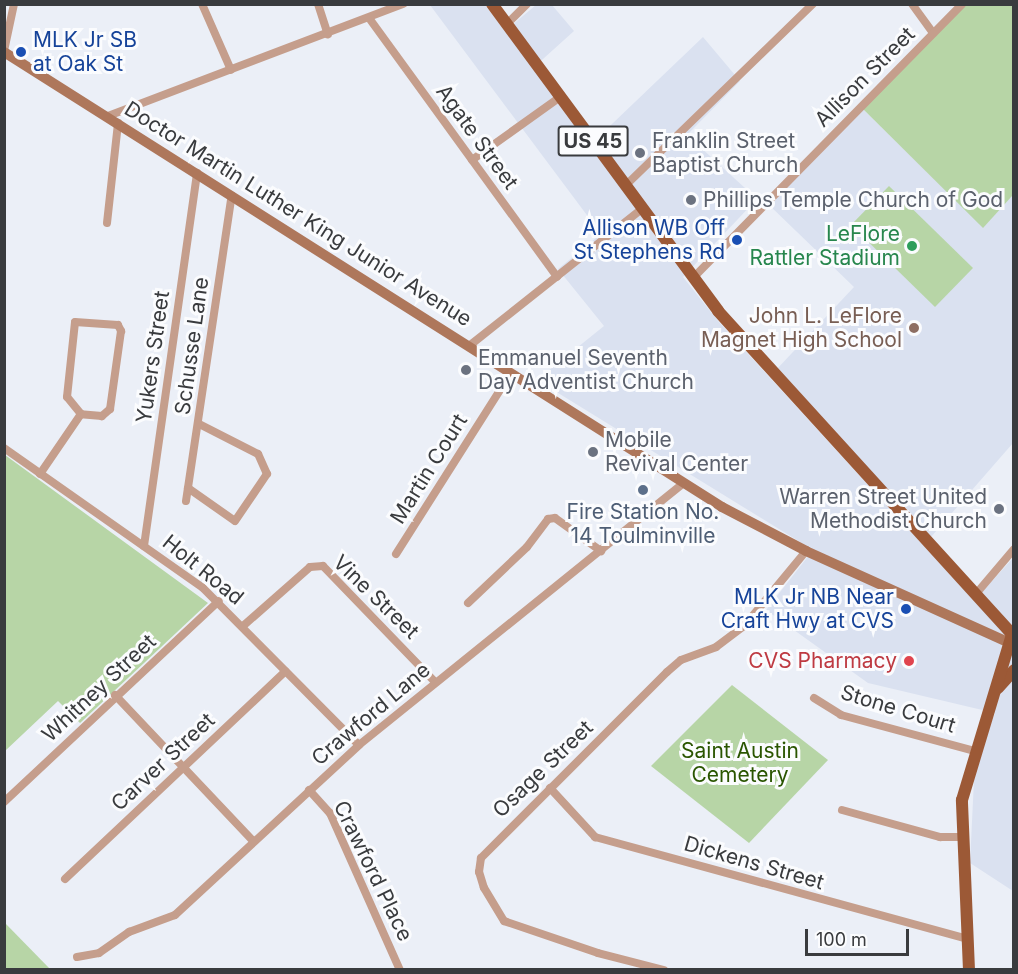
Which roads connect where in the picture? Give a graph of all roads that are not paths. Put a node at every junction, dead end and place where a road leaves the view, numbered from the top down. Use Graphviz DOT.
graph roads {
  1 [pos="14,4"];
  2 [pos="202,4"];
  3 [pos="318,4"];
  4 [pos="403,4"];
  5 [pos="492,4"];
  6 [pos="527,4"];
  7 [pos="813,4"];
  8 [pos="912,4"];
  9 [pos="962,4"];
  10 [pos="369,18"];
  11 [pos="507,24"];
  12 [pos="933,33"];
  13 [pos="328,34"];
  14 [pos="4,52"];
  15 [pos="231,70"];
  16 [pos="560,97"];
  17 [pos="108,116"];
  18 [pos="118,123"];
  19 [pos="472,160"];
  20 [pos="198,173"];
  21 [pos="626,186"];
  22 [pos="232,195"];
  23 [pos="642,209"];
  24 [pos="107,223"];
  25 [pos="557,277"];
  26 [pos="693,278"];
  27 [pos="469,346"];
  28 [pos="511,374"];
  29 [pos="81,414"];
  30 [pos="199,424"];
  31 [pos="4,448"];
  32 [pos="40,474"];
  33 [pos="684,483"];
  34 [pos="188,489"];
  35 [pos="186,501"];
  36 [pos="144,546"];
  37 [pos="1014,549"];
  38 [pos="601,551"];
  39 [pos="806,551"];
  40 [pos="396,554"];
  41 [pos="975,595"];
  42 [pos="219,601"];
  43 [pos="468,603"];
  44 [pos="243,627"];
  45 [pos="1011,640"];
  46 [pos="1014,670"];
  47 [pos="286,671"];
  48 [pos="435,682"];
  49 [pos="115,695"];
  50 [pos="992,696"];
  51 [pos="814,698"];
  52 [pos="358,745"];
  53 [pos="974,751"];
  54 [pos="183,767"];
  55 [pos="550,788"];
  56 [pos="309,790"];
  57 [pos="4,802"];
  58 [pos="842,810"];
  59 [pos="962,837"];
  60 [pos="253,841"];
  61 [pos="65,879"];
  62 [pos="968,939"];
  63 [pos="77,957"];
  64 [pos="400,969"];
  65 [pos="664,969"];
  66 [pos="969,969"];
  1 -- 14 [label="street"];
  2 -- 15 [label="street"];
  3 -- 13 [label="street"];
  4 -- 10 [label="street"];
  5 -- 11 [label="main road, US 45"];
  6 -- 11 [label="street"];
  7 -- 21 [label="street"];
  8 -- 12 [label="street"];
  9 -- 12 [label="street, Allison Street"];
  10 -- 13 [label="street"];
  10 -- 19 [label="street, Agate Street"];
  11 -- 16 [label="main road, US 45"];
  12 -- 26 [label="street, Allison Street"];
  13 -- 15 [label="street"];
  14 -- 17 [label="main road, Doctor Martin Luther King Junior Avenue"];
  15 -- 17 [label="street"];
  16 -- 19 [label="street"];
  16 -- 21 [label="main road, US 45"];
  17 -- 18 [label="main road, Doctor Martin Luther King Junior Avenue"];
  18 -- 20 [label="main road, Doctor Martin Luther King Junior Avenue"];
  18 -- 24 [label="street"];
  19 -- 25 [label="street, Agate Street"];
  20 -- 22 [label="main road, Doctor Martin Luther King Junior Avenue"];
  20 -- 36 [label="street, Yukers Street"];
  21 -- 23 [label="main road, US 45"];
  22 -- 27 [label="main road, Doctor Martin Luther King Junior Avenue"];
  22 -- 30 [label="street, Schusse Lane"];
  23 -- 25 [label="street"];
  23 -- 26 [label="main road, US 45"];
  25 -- 27 [label="street"];
  26 -- 41 [label="main road, US 45"];
  27 -- 28 [label="main road, Doctor Martin Luther King Junior Avenue"];
  28 -- 33 [label="main road, Doctor Martin Luther King Junior Avenue"];
  28 -- 40 [label="street, Martin Court"];
  29 -- 29 [label="street"];
  29 -- 32 [label="street"];
  30 -- 34 [label="street, Schusse Lane"];
  30 -- 34 [label="street"];
  31 -- 32 [label="street, Holt Road"];
  32 -- 36 [label="street, Holt Road"];
  33 -- 38 [label="street, Crawford Lane"];
  33 -- 39 [label="main road, Doctor Martin Luther King Junior Avenue"];
  34 -- 35 [label="street, Schusse Lane"];
  36 -- 42 [label="street, Holt Road"];
  37 -- 41 [label="street"];
  38 -- 43 [label="street"];
  38 -- 48 [label="street, Crawford Lane"];
  39 -- 45 [label="main road, Doctor Martin Luther King Junior Avenue"];
  39 -- 55 [label="street, Osage Street"];
  41 -- 45 [label="main road, US 45"];
  42 -- 44 [label="street, Holt Road"];
  42 -- 49 [label="street, Whitney Street"];
  44 -- 47 [label="street, Holt Road"];
  44 -- 48 [label="street, Vine Street"];
  45 -- 50 [label="main road"];
  46 -- 50 [label="main road"];
  47 -- 52 [label="street, Holt Road"];
  47 -- 54 [label="street, Carver Street"];
  48 -- 52 [label="street, Crawford Lane"];
  49 -- 54 [label="street"];
  49 -- 57 [label="street, Whitney Street"];
  50 -- 53 [label="main road"];
  51 -- 53 [label="street, Stone Court"];
  52 -- 56 [label="street, Crawford Lane"];
  53 -- 59 [label="main road"];
  54 -- 60 [label="street"];
  54 -- 61 [label="street, Carver Street"];
  55 -- 62 [label="street, Dickens Street"];
  55 -- 65 [label="street, Osage Street"];
  56 -- 60 [label="street, Crawford Lane"];
  56 -- 64 [label="street, Crawford Place"];
  58 -- 59 [label="street"];
  59 -- 62 [label="main road"];
  60 -- 63 [label="street, Crawford Lane"];
  62 -- 66 [label="main road"];
}
